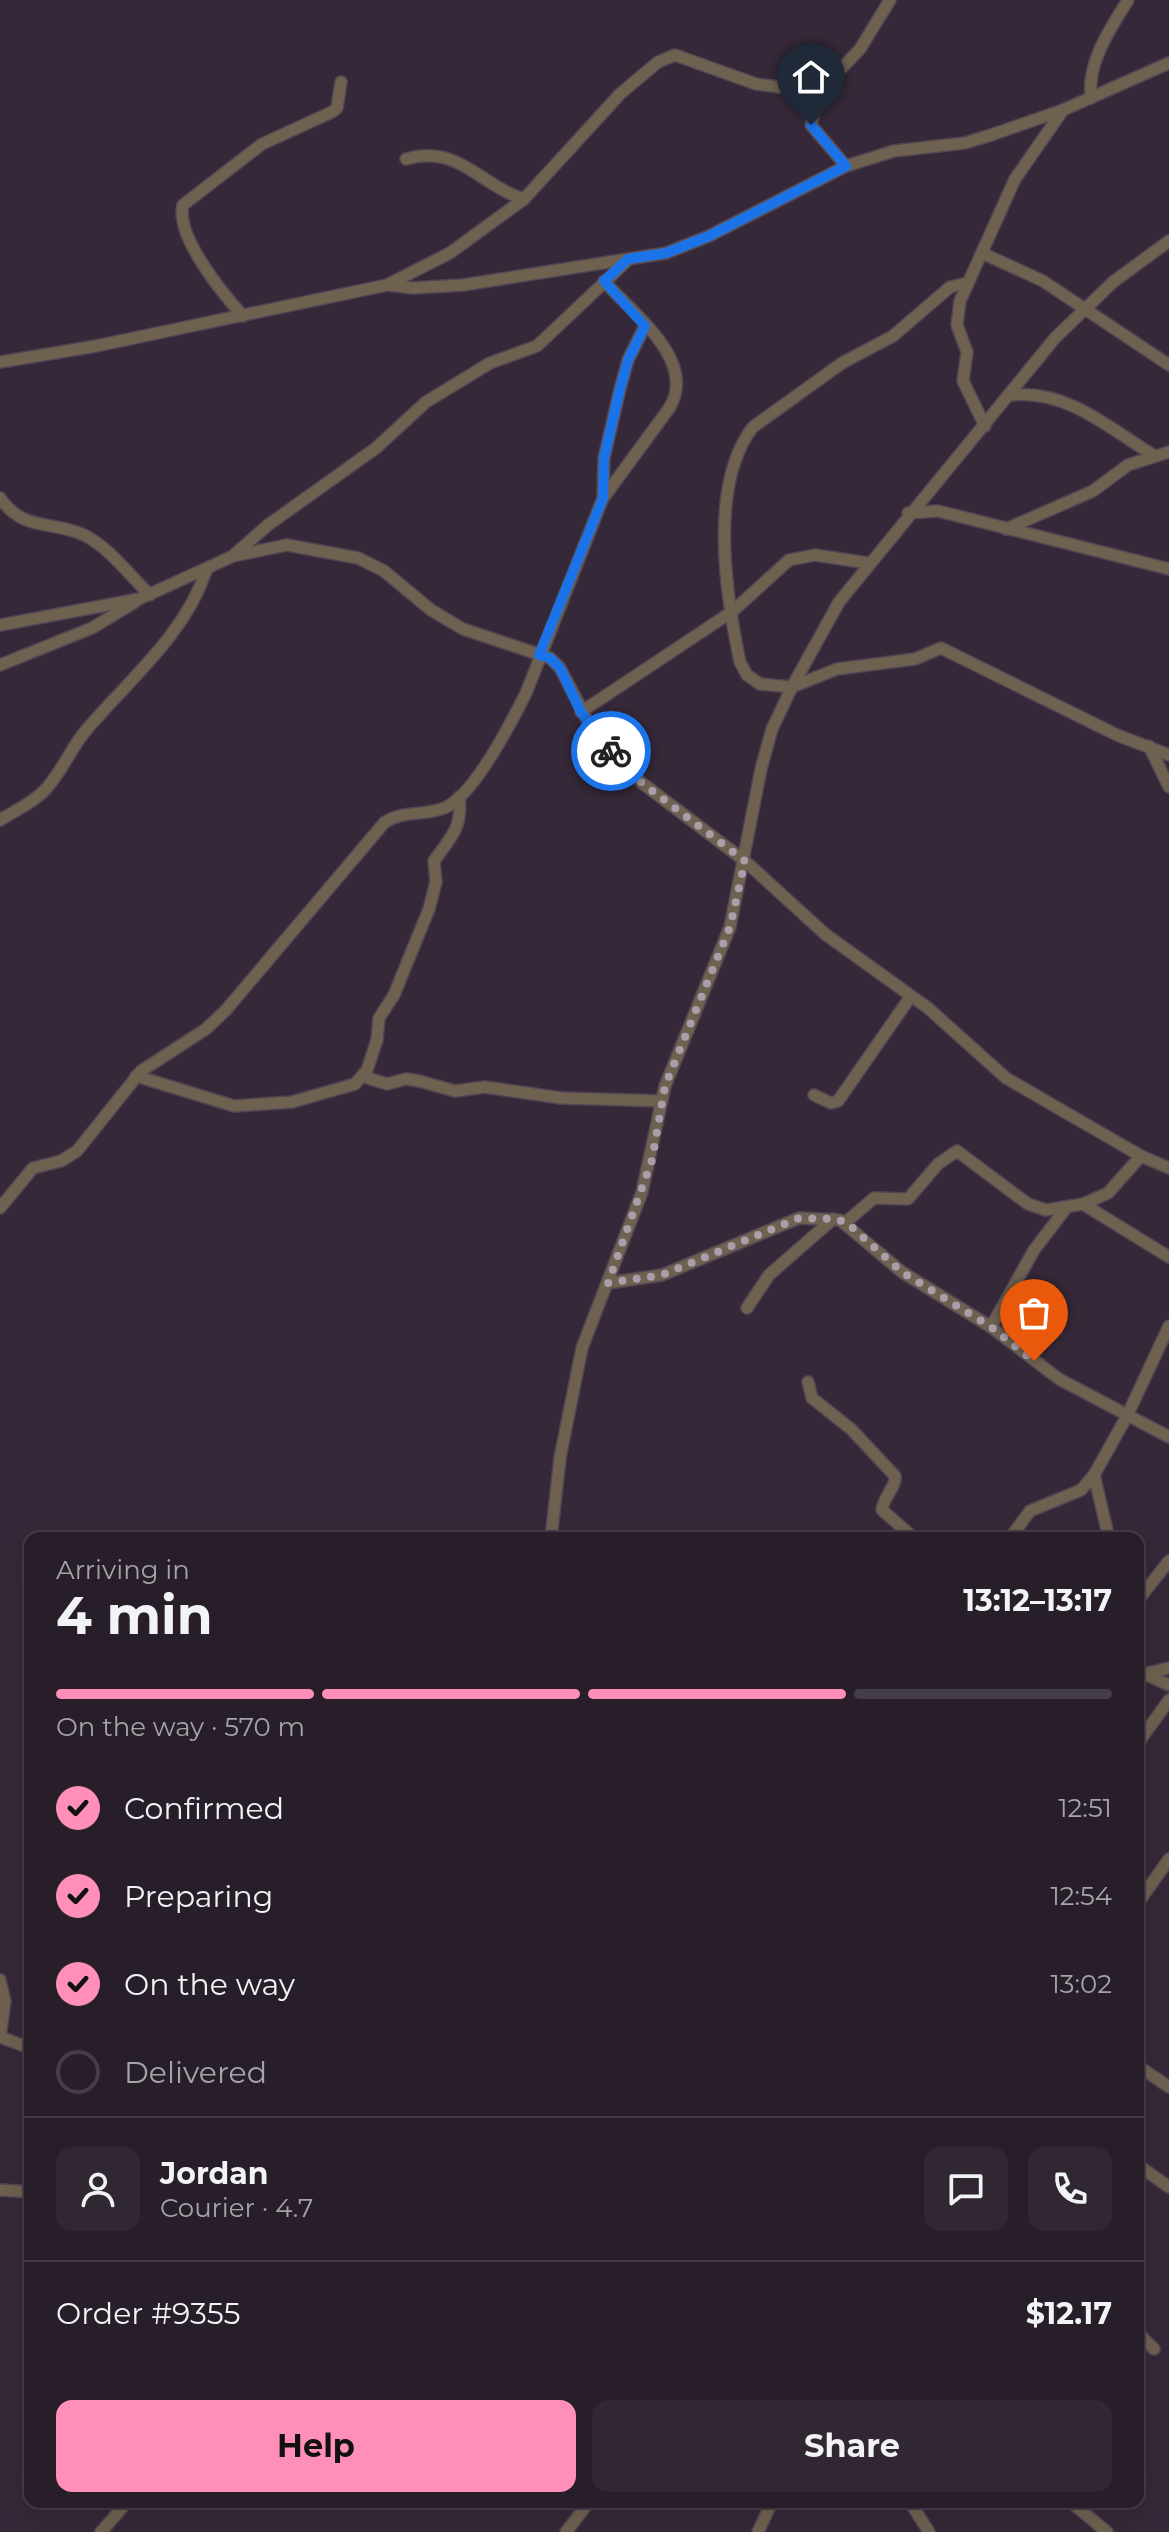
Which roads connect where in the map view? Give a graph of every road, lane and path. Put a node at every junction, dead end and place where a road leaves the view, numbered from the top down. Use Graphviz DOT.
graph roads {
  1 [pos="890,0"];
  2 [pos="1128,0"];
  3 [pos="1169,63"];
  4 [pos="341,82"];
  5 [pos="819,92"];
  6 [pos="1091,98"];
  7 [pos="1063,110"];
  8 [pos="406,159"];
  9 [pos="846,166"];
  10 [pos="524,199"];
  11 [pos="1169,241"];
  12 [pos="984,254"];
  13 [pos="628,259"];
  14 [pos="604,281"];
  15 [pos="967,283"];
  16 [pos="387,285"];
  17 [pos="1084,308"];
  18 [pos="243,316"];
  19 [pos="645,326"];
  20 [pos="0,362"];
  21 [pos="1169,365"];
  22 [pos="1012,395"];
  23 [pos="985,426"];
  24 [pos="1169,452"];
  25 [pos="1153,455"];
  26 [pos="0,498"];
  27 [pos="603,498"];
  28 [pos="908,513"];
  29 [pos="1002,530"];
  30 [pos="233,556"];
  31 [pos="868,563"];
  32 [pos="1169,569"];
  33 [pos="206,571"];
  34 [pos="144,597"];
  35 [pos="733,611"];
  36 [pos="0,625"];
  37 [pos="539,655"];
  38 [pos="0,665"];
  39 [pos="792,687"];
  40 [pos="581,712"];
  41 [pos="1149,746"];
  42 [pos="1169,755"];
  43 [pos="1169,787"];
  44 [pos="459,797"];
  45 [pos="0,820"];
  46 [pos="745,861"];
  47 [pos="911,996"];
  48 [pos="136,1076"];
  49 [pos="362,1076"];
  50 [pos="814,1095"];
  51 [pos="662,1101"];
  52 [pos="1141,1156"];
  53 [pos="1169,1168"];
  54 [pos="1083,1204"];
  55 [pos="1068,1207"];
  56 [pos="0,1208"];
  57 [pos="833,1219"];
  58 [pos="846,1222"];
  59 [pos="1169,1257"];
  60 [pos="608,1283"];
  61 [pos="747,1308"];
  62 [pos="1169,1326"];
  63 [pos="991,1327"];
  64 [pos="808,1382"];
  65 [pos="1127,1416"];
  66 [pos="1169,1437"];
  67 [pos="1094,1475"];
  68 [pos="552,1532"];
  69 [pos="907,1532"];
  70 [pos="1015,1532"];
  71 [pos="1108,1532"];
  72 [pos="1169,1561"];
  73 [pos="1144,1592"];
  74 [pos="1169,1668"];
  75 [pos="1144,1672"];
  76 [pos="1144,1673"];
  77 [pos="1169,1685"];
  78 [pos="1169,1700"];
  79 [pos="1144,1735"];
  80 [pos="1168,1863"];
  81 [pos="1144,1895"];
  82 [pos="0,1980"];
  83 [pos="24,2046"];
  84 [pos="1144,2070"];
  85 [pos="1169,2087"];
  86 [pos="1144,2169"];
  87 [pos="1169,2187"];
  88 [pos="0,2190"];
  89 [pos="24,2192"];
  90 [pos="1144,2339"];
  91 [pos="1154,2349"];
  92 [pos="122,2508"];
  93 [pos="584,2508"];
  94 [pos="769,2508"];
  95 [pos="914,2508"];
  96 [pos="1078,2508"];
  97 [pos="101,2532"];
  98 [pos="566,2532"];
  99 [pos="758,2532"];
  100 [pos="929,2532"];
  101 [pos="1107,2532"];
  1 -- 5 [label="street"];
  2 -- 6 [label="street"];
  3 -- 6 [label="street"];
  4 -- 18 [label="street"];
  5 -- 9 [label="street"];
  5 -- 10 [label="street"];
  6 -- 7 [label="street"];
  7 -- 9 [label="street"];
  7 -- 12 [label="street"];
  8 -- 10 [label="street"];
  9 -- 13 [label="street"];
  10 -- 16 [label="street"];
  11 -- 17 [label="street"];
  12 -- 15 [label="street"];
  12 -- 17 [label="street"];
  13 -- 14 [label="street"];
  13 -- 16 [label="street"];
  14 -- 19 [label="street"];
  14 -- 30 [label="street"];
  15 -- 23 [label="street"];
  15 -- 35 [label="street"];
  16 -- 18 [label="street"];
  17 -- 21 [label="street"];
  17 -- 22 [label="street"];
  18 -- 20 [label="street"];
  19 -- 27 [label="street"];
  19 -- 27 [label="street"];
  22 -- 23 [label="street"];
  22 -- 25 [label="street"];
  23 -- 28 [label="street"];
  24 -- 25 [label="street"];
  25 -- 29 [label="street"];
  26 -- 34 [label="street"];
  27 -- 37 [label="street"];
  28 -- 29 [label="street"];
  28 -- 31 [label="street"];
  29 -- 32 [label="street"];
  30 -- 33 [label="street"];
  30 -- 37 [label="street"];
  31 -- 35 [label="street"];
  31 -- 39 [label="street"];
  33 -- 34 [label="street"];
  33 -- 45 [label="street"];
  34 -- 36 [label="street"];
  34 -- 38 [label="street"];
  35 -- 39 [label="street"];
  35 -- 40 [label="street"];
  37 -- 40 [label="street"];
  37 -- 44 [label="street"];
  39 -- 41 [label="street"];
  39 -- 46 [label="street"];
  40 -- 46 [label="street"];
  41 -- 42 [label="street"];
  41 -- 43 [label="street"];
  44 -- 48 [label="street"];
  44 -- 49 [label="street"];
  46 -- 47 [label="street"];
  46 -- 51 [label="street"];
  47 -- 50 [label="street"];
  47 -- 52 [label="street"];
  48 -- 49 [label="street"];
  48 -- 56 [label="street"];
  49 -- 51 [label="street"];
  51 -- 60 [label="street"];
  52 -- 53 [label="street"];
  52 -- 54 [label="street"];
  54 -- 55 [label="street"];
  54 -- 59 [label="street"];
  55 -- 58 [label="street"];
  55 -- 63 [label="street"];
  57 -- 58 [label="street"];
  57 -- 60 [label="street"];
  57 -- 61 [label="street"];
  58 -- 63 [label="street"];
  60 -- 68 [label="street"];
  62 -- 65 [label="street"];
  63 -- 65 [label="street"];
  64 -- 69 [label="street"];
  65 -- 66 [label="street"];
  65 -- 67 [label="street"];
  67 -- 70 [label="street"];
  67 -- 71 [label="street"];
  72 -- 73 [label="street"];
  74 -- 75 [label="street"];
  76 -- 77 [label="street"];
  78 -- 79 [label="street"];
  80 -- 81 [label="street"];
  82 -- 83 [label="street"];
  84 -- 85 [label="street"];
  86 -- 87 [label="street"];
  88 -- 89 [label="street"];
  90 -- 91 [label="street"];
  92 -- 97 [label="street"];
  93 -- 98 [label="street"];
  94 -- 99 [label="street"];
  95 -- 100 [label="street"];
  96 -- 101 [label="street"];
}
